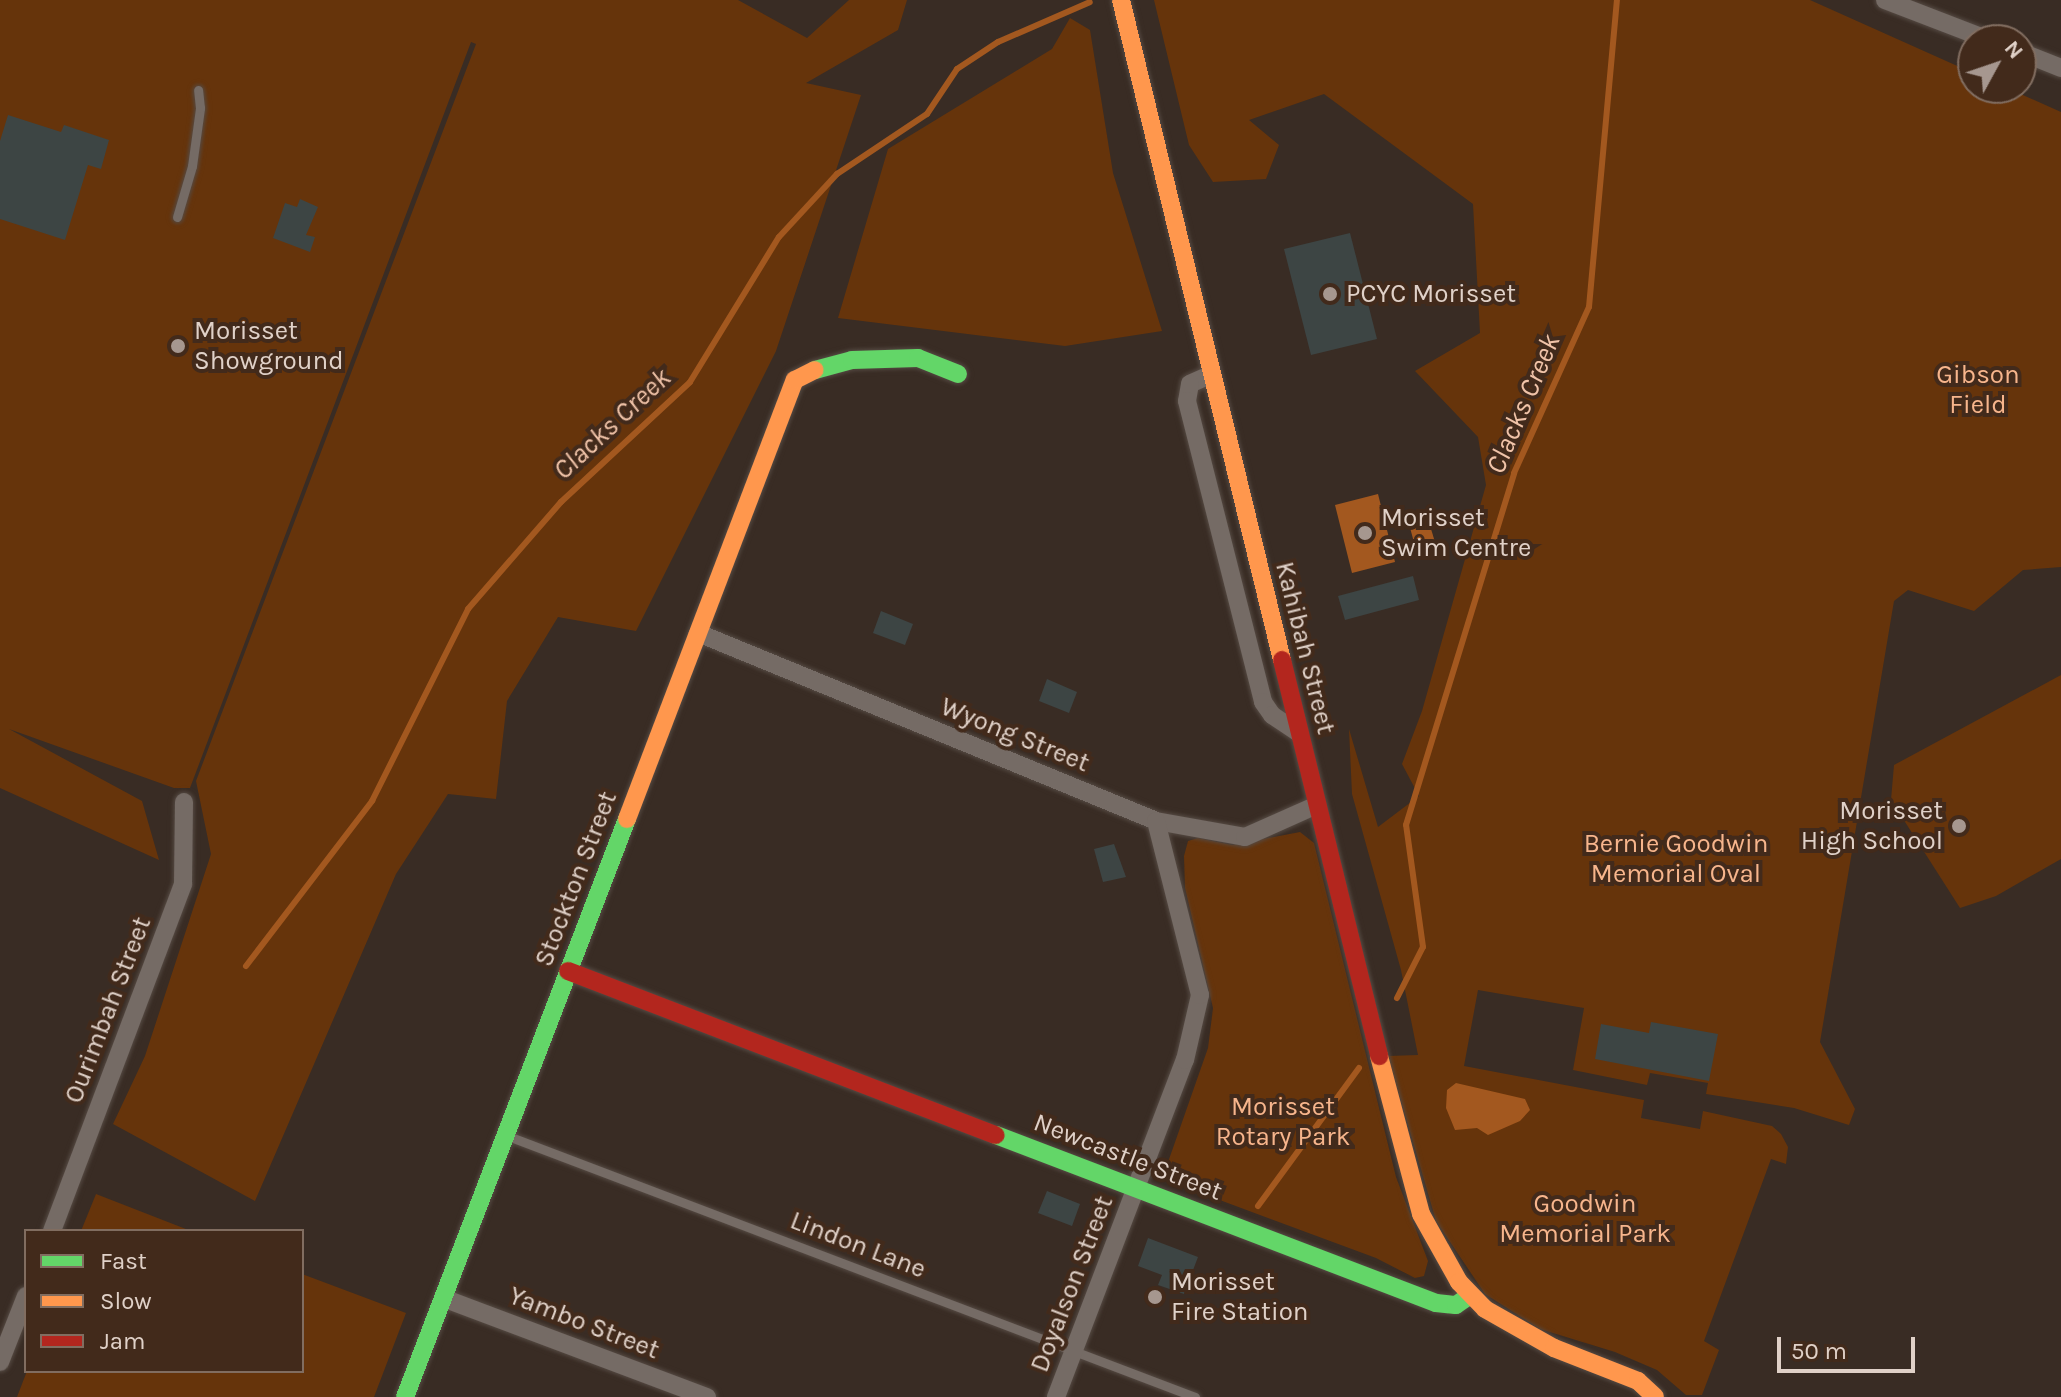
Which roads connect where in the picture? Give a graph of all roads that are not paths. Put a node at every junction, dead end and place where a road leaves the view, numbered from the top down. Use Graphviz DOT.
graph roads {
  1 [pos="1121,0"];
  2 [pos="1885,0"];
  3 [pos="1957,28"];
  4 [pos="2037,58"];
  5 [pos="2061,68"];
  6 [pos="198,90"];
  7 [pos="177,217"];
  8 [pos="958,374"];
  9 [pos="1212,374"];
  10 [pos="698,633"];
  11 [pos="1299,733"];
  12 [pos="184,802"];
  13 [pos="1317,805"];
  14 [pos="1156,821"];
  15 [pos="568,971"];
  16 [pos="505,1134"];
  17 [pos="1136,1188"];
  18 [pos="53,1229"];
  19 [pos="1469,1296"];
  20 [pos="443,1298"];
  21 [pos="24,1301"];
  22 [pos="1074,1351"];
  23 [pos="0,1362"];
  24 [pos="405,1397"];
  25 [pos="707,1397"];
  26 [pos="1056,1397"];
  27 [pos="1195,1397"];
  28 [pos="1655,1397"];
  1 -- 9 [label="street, Kahibah Street"];
  2 -- 3 [label="street"];
  4 -- 5 [label="street"];
  6 -- 7 [label="lane"];
  8 -- 10 [label="street, Stockton Street"];
  9 -- 11 [label="street, Kahibah Street"];
  9 -- 11 [label="street"];
  10 -- 14 [label="street, Wyong Street"];
  10 -- 15 [label="street, Stockton Street"];
  11 -- 13 [label="street, Kahibah Street"];
  12 -- 18 [label="street, Ourimbah Street"];
  13 -- 14 [label="street, Wyong Street"];
  13 -- 19 [label="street, Kahibah Street"];
  14 -- 17 [label="street, Doyalson Street"];
  15 -- 16 [label="street, Stockton Street"];
  15 -- 17 [label="street, Newcastle Street"];
  16 -- 20 [label="street, Stockton Street"];
  16 -- 22 [label="lane, Lindon Lane"];
  17 -- 19 [label="street, Newcastle Street"];
  17 -- 22 [label="street, Doyalson Street"];
  19 -- 28 [label="street"];
  20 -- 24 [label="street, Stockton Street"];
  20 -- 25 [label="street, Yambo Street"];
  21 -- 23 [label="street"];
  22 -- 26 [label="street, Doyalson Street"];
  22 -- 27 [label="lane, Lindon Lane"];
}
